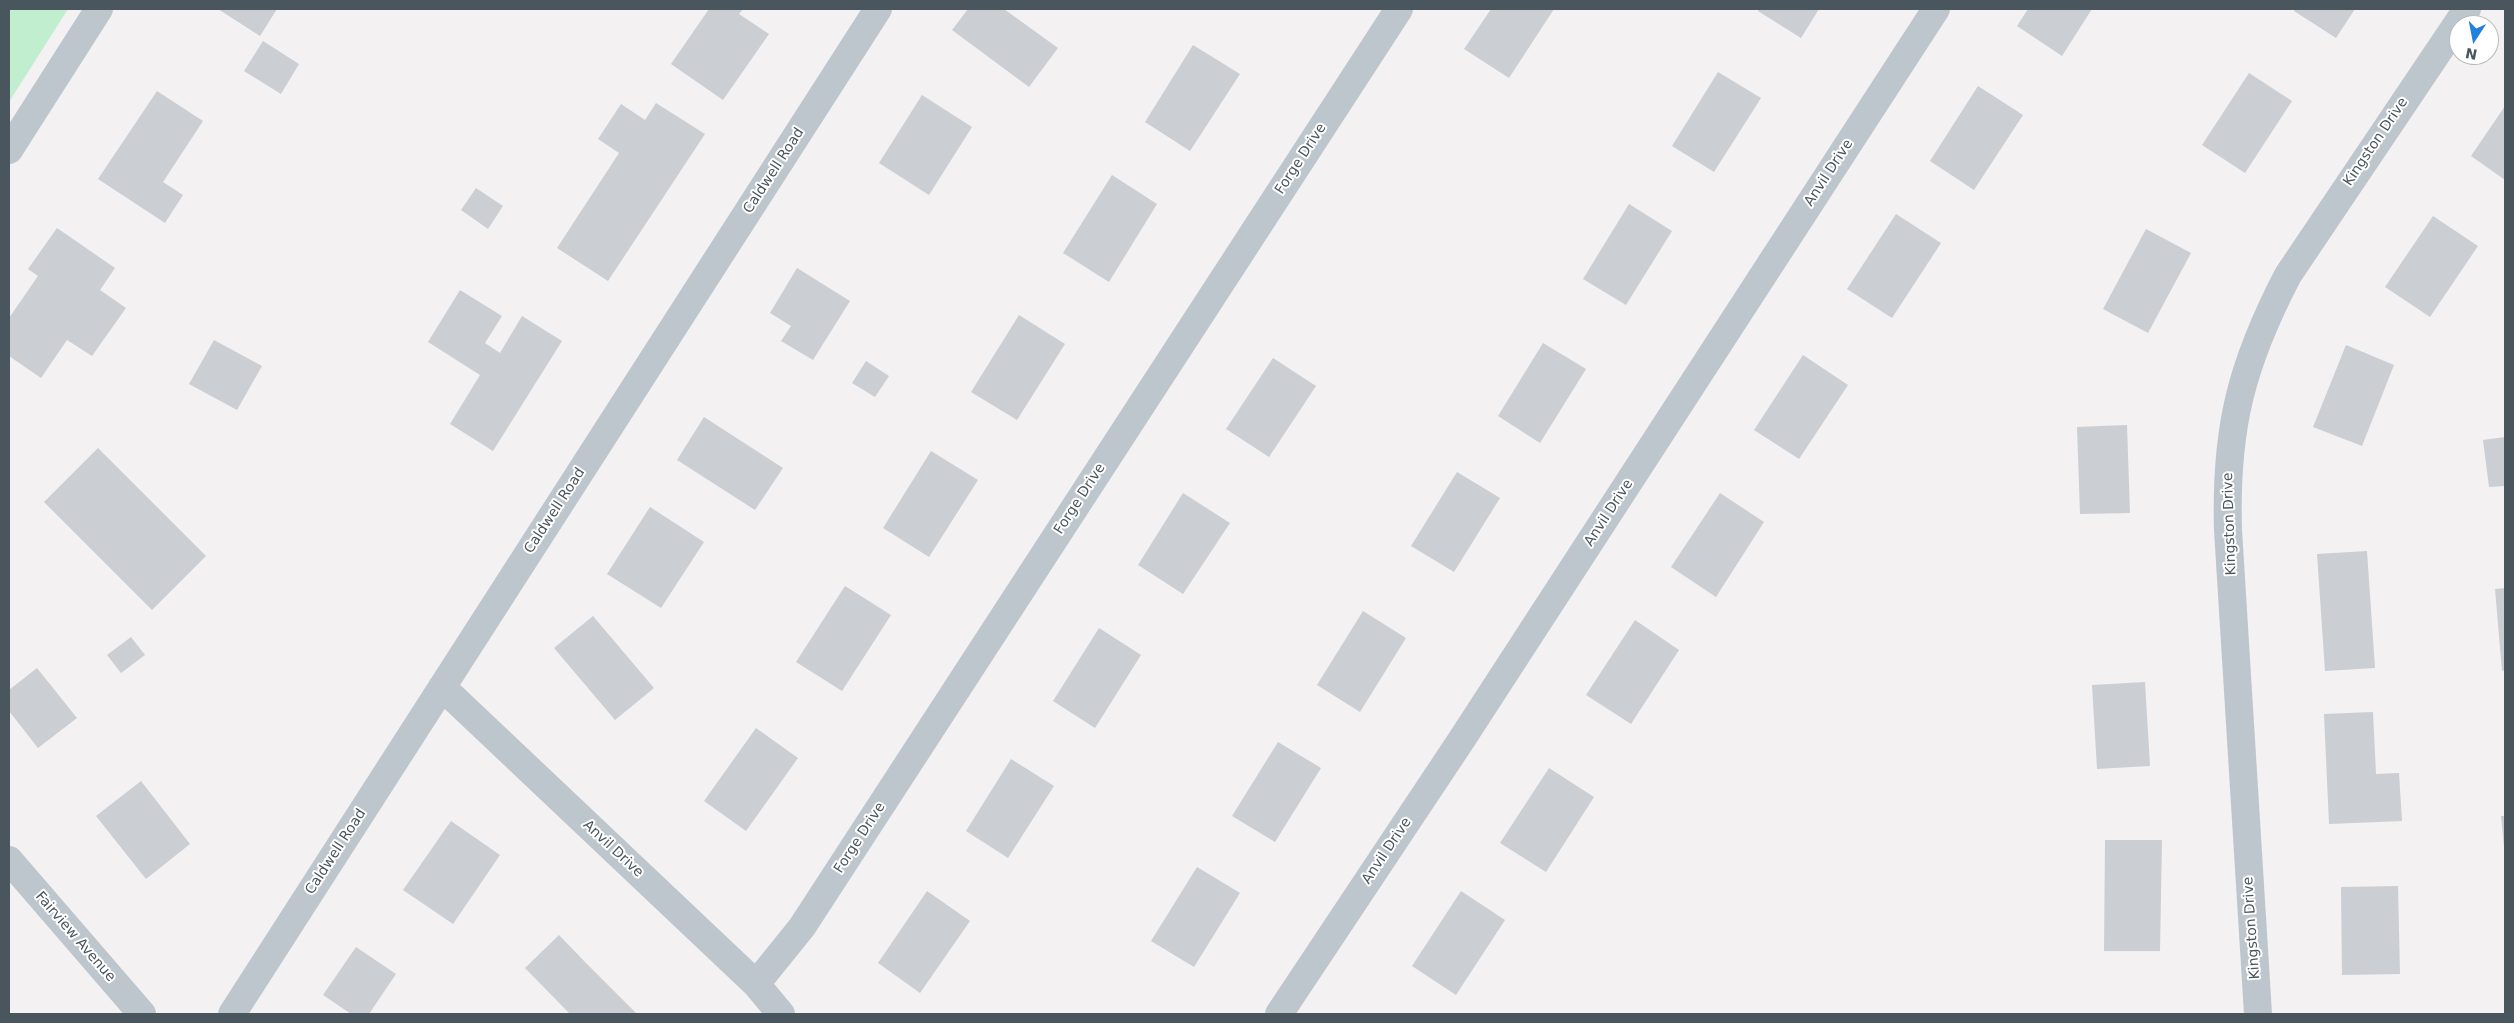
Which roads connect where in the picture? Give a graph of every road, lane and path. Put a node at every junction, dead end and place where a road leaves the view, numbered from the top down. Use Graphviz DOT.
graph roads {
  1 [pos="98,9"];
  2 [pos="878,9"];
  3 [pos="1399,9"];
  4 [pos="1936,9"];
  5 [pos="2467,9"];
  6 [pos="9,150"];
  7 [pos="442,687"];
  8 [pos="9,860"];
  9 [pos="756,984"];
  10 [pos="142,1014"];
  11 [pos="232,1014"];
  12 [pos="781,1014"];
  13 [pos="1278,1014"];
  14 [pos="2258,1014"];
  1 -- 6 [label="street"];
  2 -- 7 [label="street, Caldwell Road"];
  3 -- 9 [label="street, Forge Drive"];
  4 -- 13 [label="street, Anvil Drive"];
  5 -- 14 [label="street, Kingston Drive"];
  7 -- 9 [label="street, Anvil Drive"];
  7 -- 11 [label="street, Caldwell Road"];
  8 -- 10 [label="street, Fairview Avenue"];
  9 -- 12 [label="street, Anvil Drive"];
}
